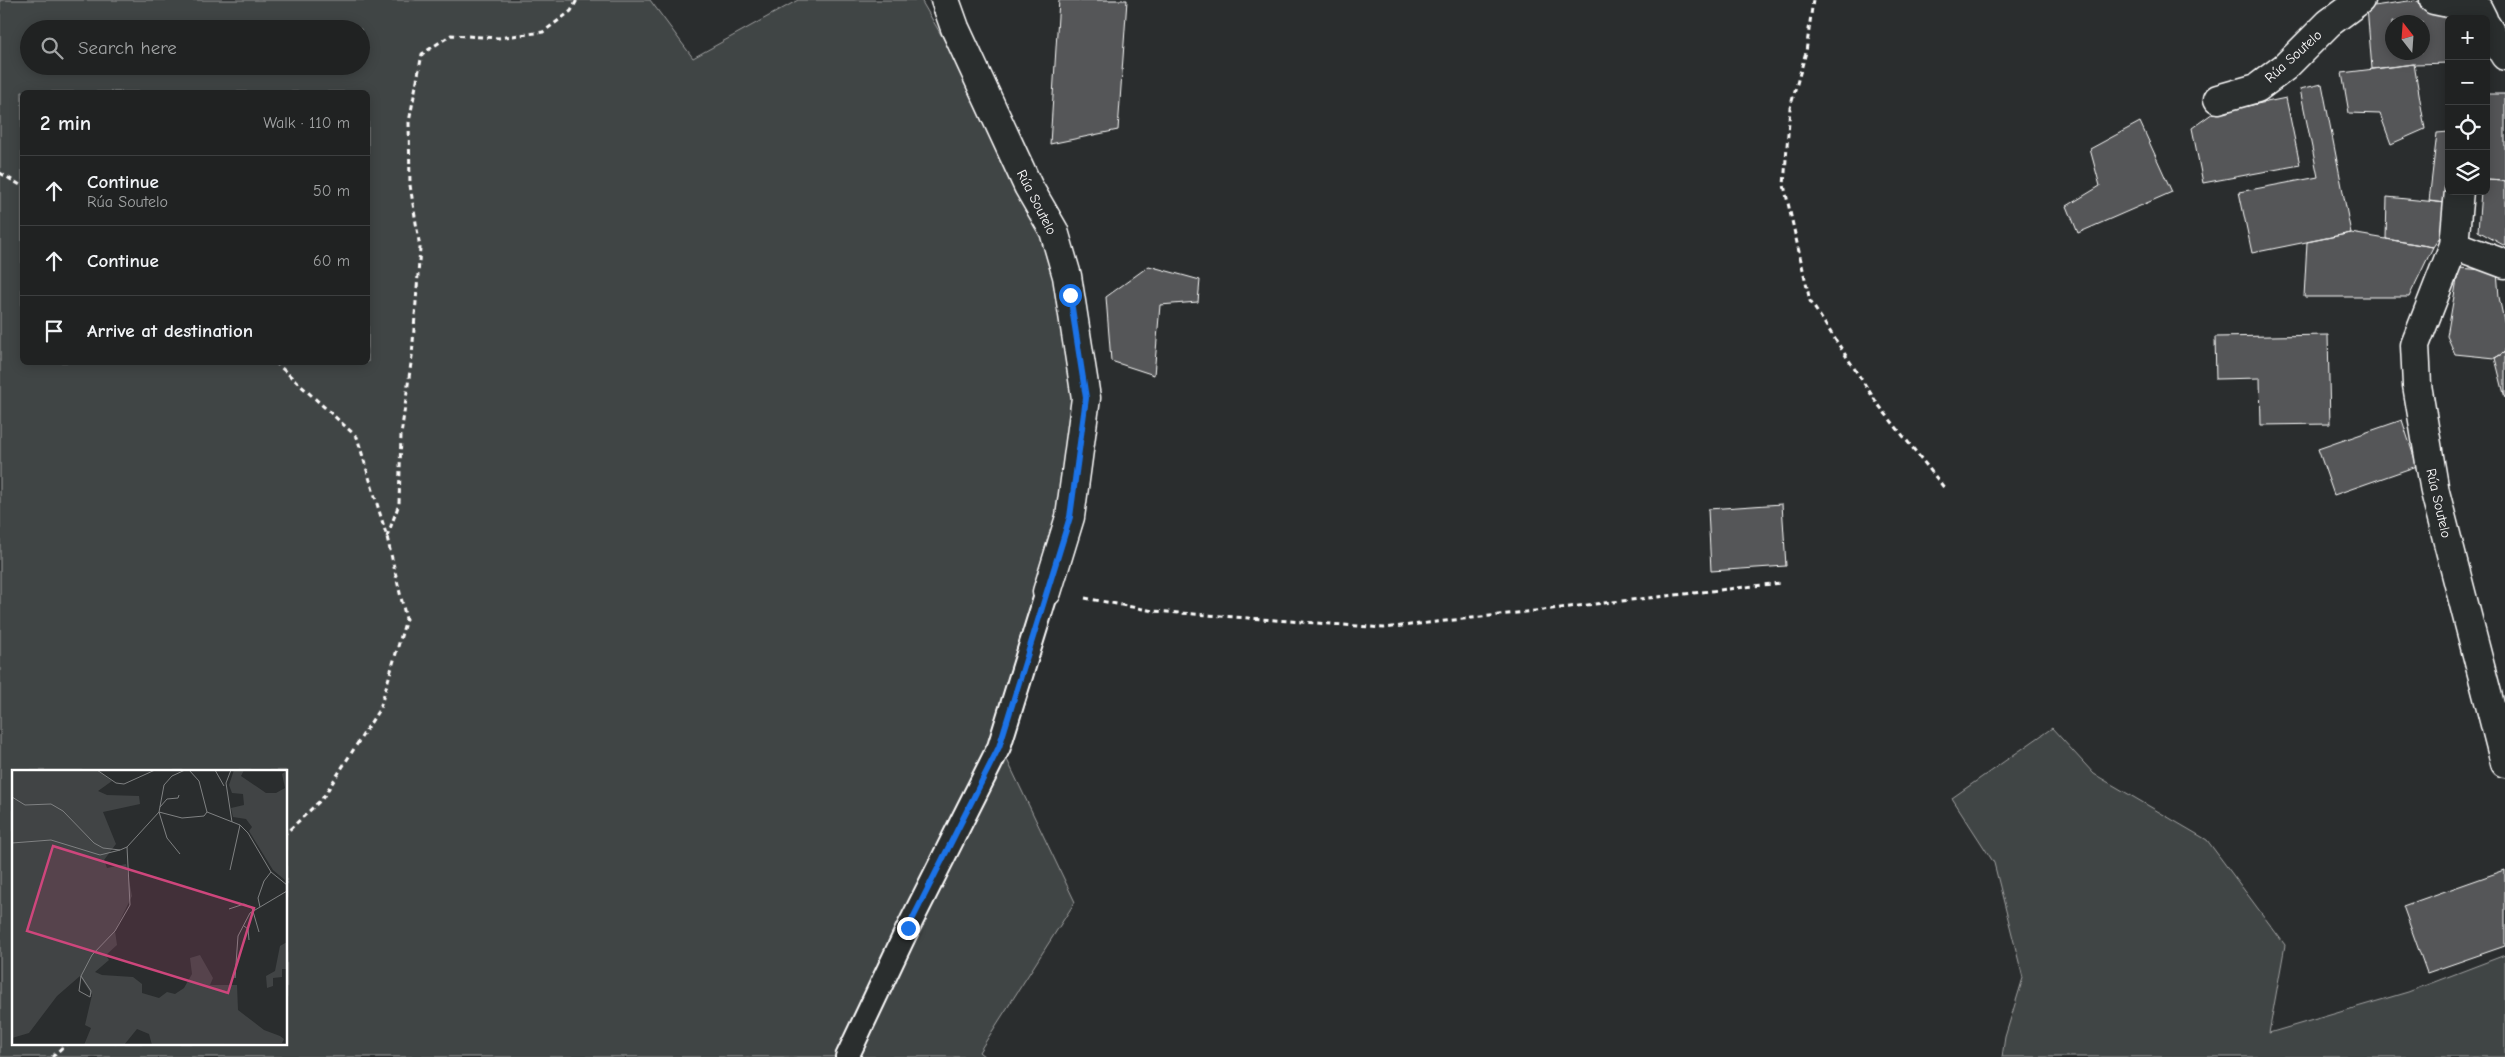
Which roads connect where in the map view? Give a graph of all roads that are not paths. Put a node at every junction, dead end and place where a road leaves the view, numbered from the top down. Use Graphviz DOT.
graph roads {
  1 [pos="945,0"];
  2 [pos="2360,0"];
  3 [pos="2434,0"];
  4 [pos="2493,36"];
  5 [pos="2218,99"];
  6 [pos="2459,195"];
  7 [pos="2454,245"];
  8 [pos="2505,264"];
  9 [pos="1047,592"];
  10 [pos="2505,763"];
  11 [pos="847,1057"];
  1 -- 9 [label="street, Rúa Soutelo"];
  2 -- 5 [label="street, Rúa Soutelo"];
  3 -- 4 [label="street"];
  6 -- 7 [label="street, Rúa Soutelo"];
  7 -- 8 [label="street"];
  7 -- 10 [label="street, Rúa Soutelo"];
  9 -- 11 [label="lane"];
}
